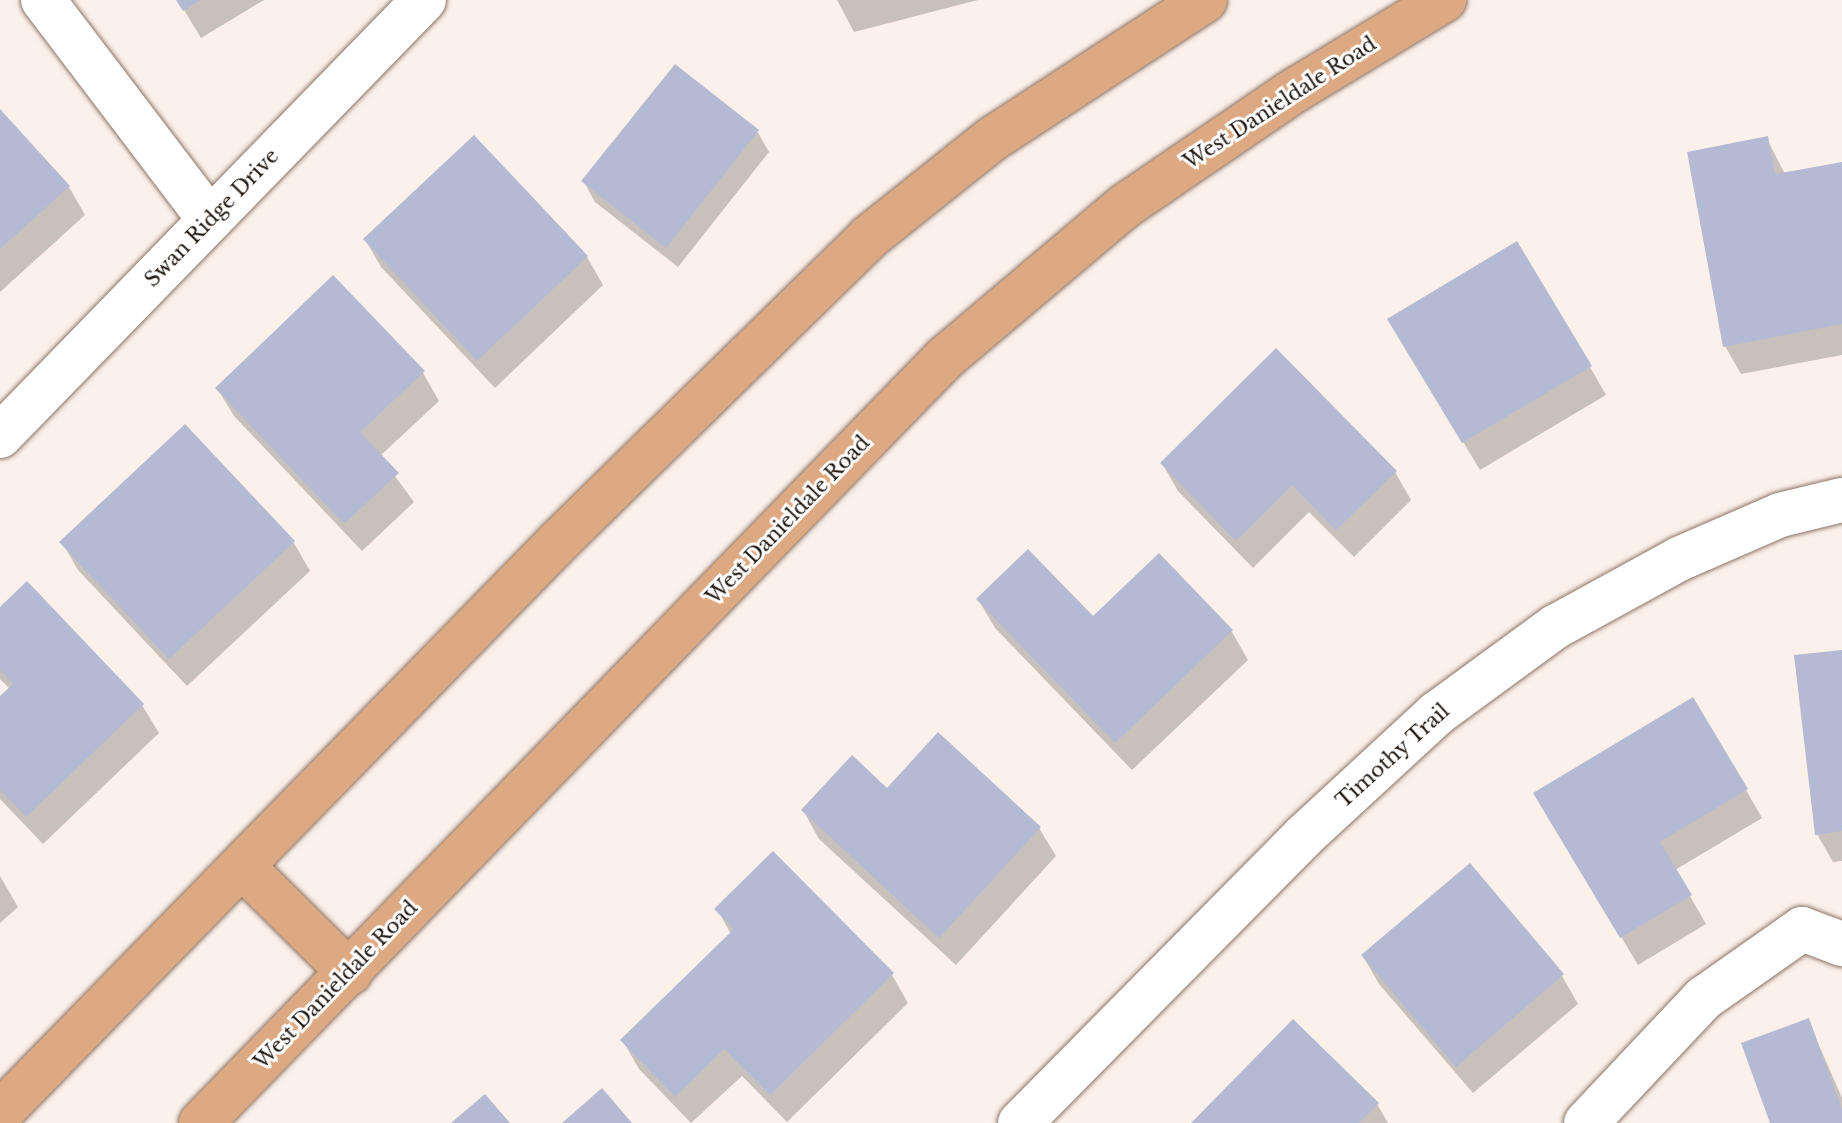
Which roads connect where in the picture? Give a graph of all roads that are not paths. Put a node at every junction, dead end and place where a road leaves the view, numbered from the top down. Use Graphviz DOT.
graph roads {
  1 [pos="43,0"];
  2 [pos="424,0"];
  3 [pos="1205,0"];
  4 [pos="1444,0"];
  5 [pos="210,220"];
  6 [pos="0,436"];
  7 [pos="1842,500"];
  8 [pos="244,868"];
  9 [pos="1842,944"];
  10 [pos="350,973"];
  11 [pos="0,1113"];
  12 [pos="201,1123"];
  13 [pos="1020,1123"];
  14 [pos="1586,1123"];
  1 -- 5 [label="street"];
  2 -- 5 [label="street, Swan Ridge Drive"];
  3 -- 8 [label="main road"];
  4 -- 10 [label="main road, West Danieldale Road"];
  5 -- 6 [label="street, Swan Ridge Drive"];
  7 -- 13 [label="street, Timothy Trail"];
  8 -- 10 [label="main road"];
  8 -- 11 [label="main road"];
  9 -- 14 [label="street"];
  10 -- 12 [label="main road, West Danieldale Road"];
}
